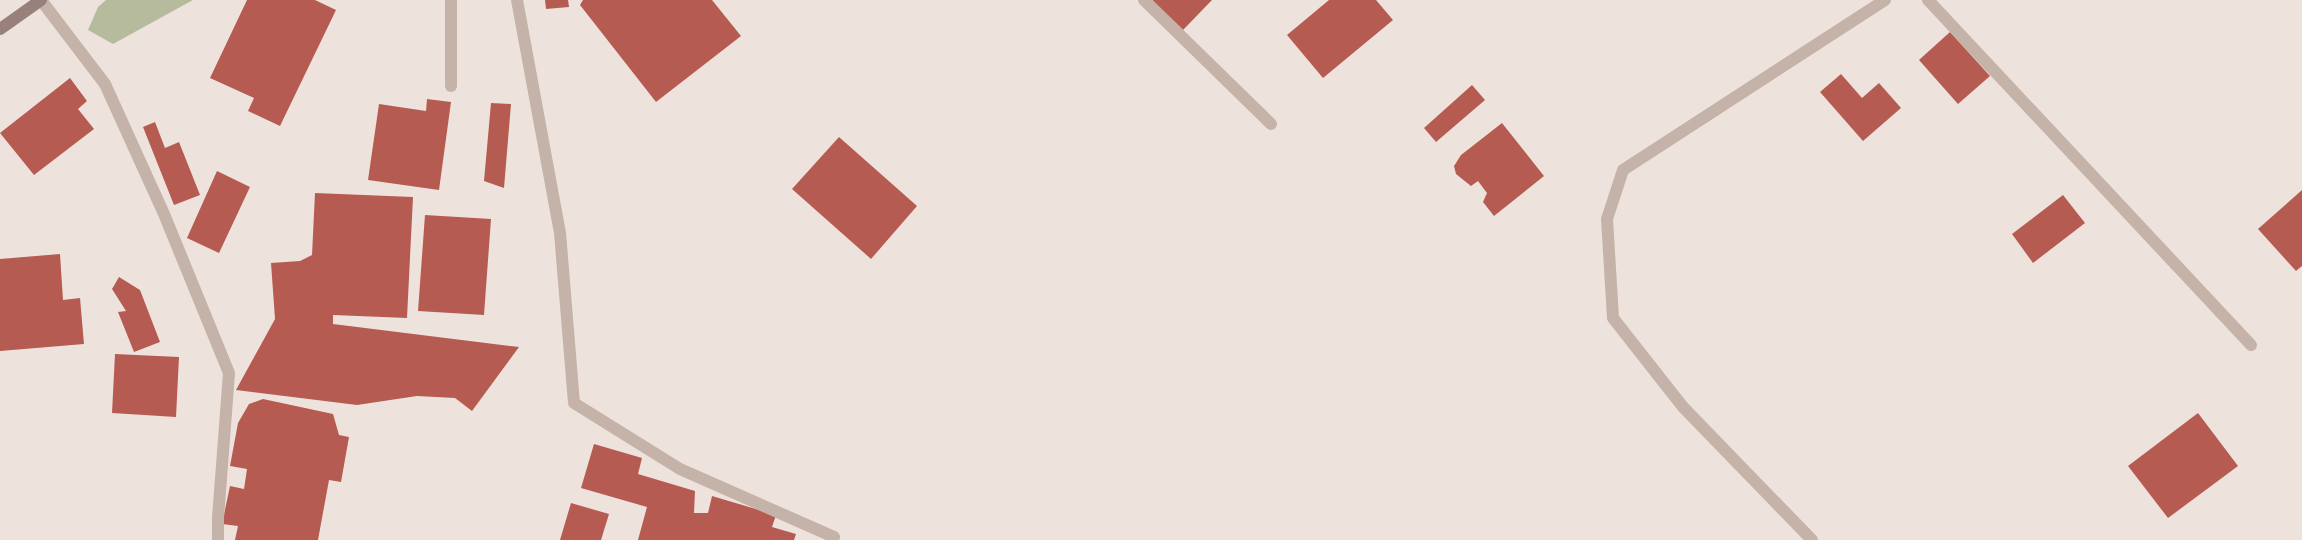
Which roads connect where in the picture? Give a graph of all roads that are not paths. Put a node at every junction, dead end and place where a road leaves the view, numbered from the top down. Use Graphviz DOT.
graph roads {
  1 [pos="41,0"];
  2 [pos="451,0"];
  3 [pos="517,0"];
  4 [pos="1144,0"];
  5 [pos="1885,0"];
  6 [pos="1928,0"];
  7 [pos="0,29"];
  8 [pos="451,86"];
  9 [pos="1271,124"];
  10 [pos="2251,345"];
  11 [pos="834,537"];
  12 [pos="218,540"];
  13 [pos="1812,540"];
  1 -- 7 [label="main road"];
  1 -- 12 [label="street"];
  2 -- 8 [label="street"];
  3 -- 11 [label="street"];
  4 -- 9 [label="street"];
  5 -- 13 [label="street"];
  6 -- 10 [label="street"];
}
